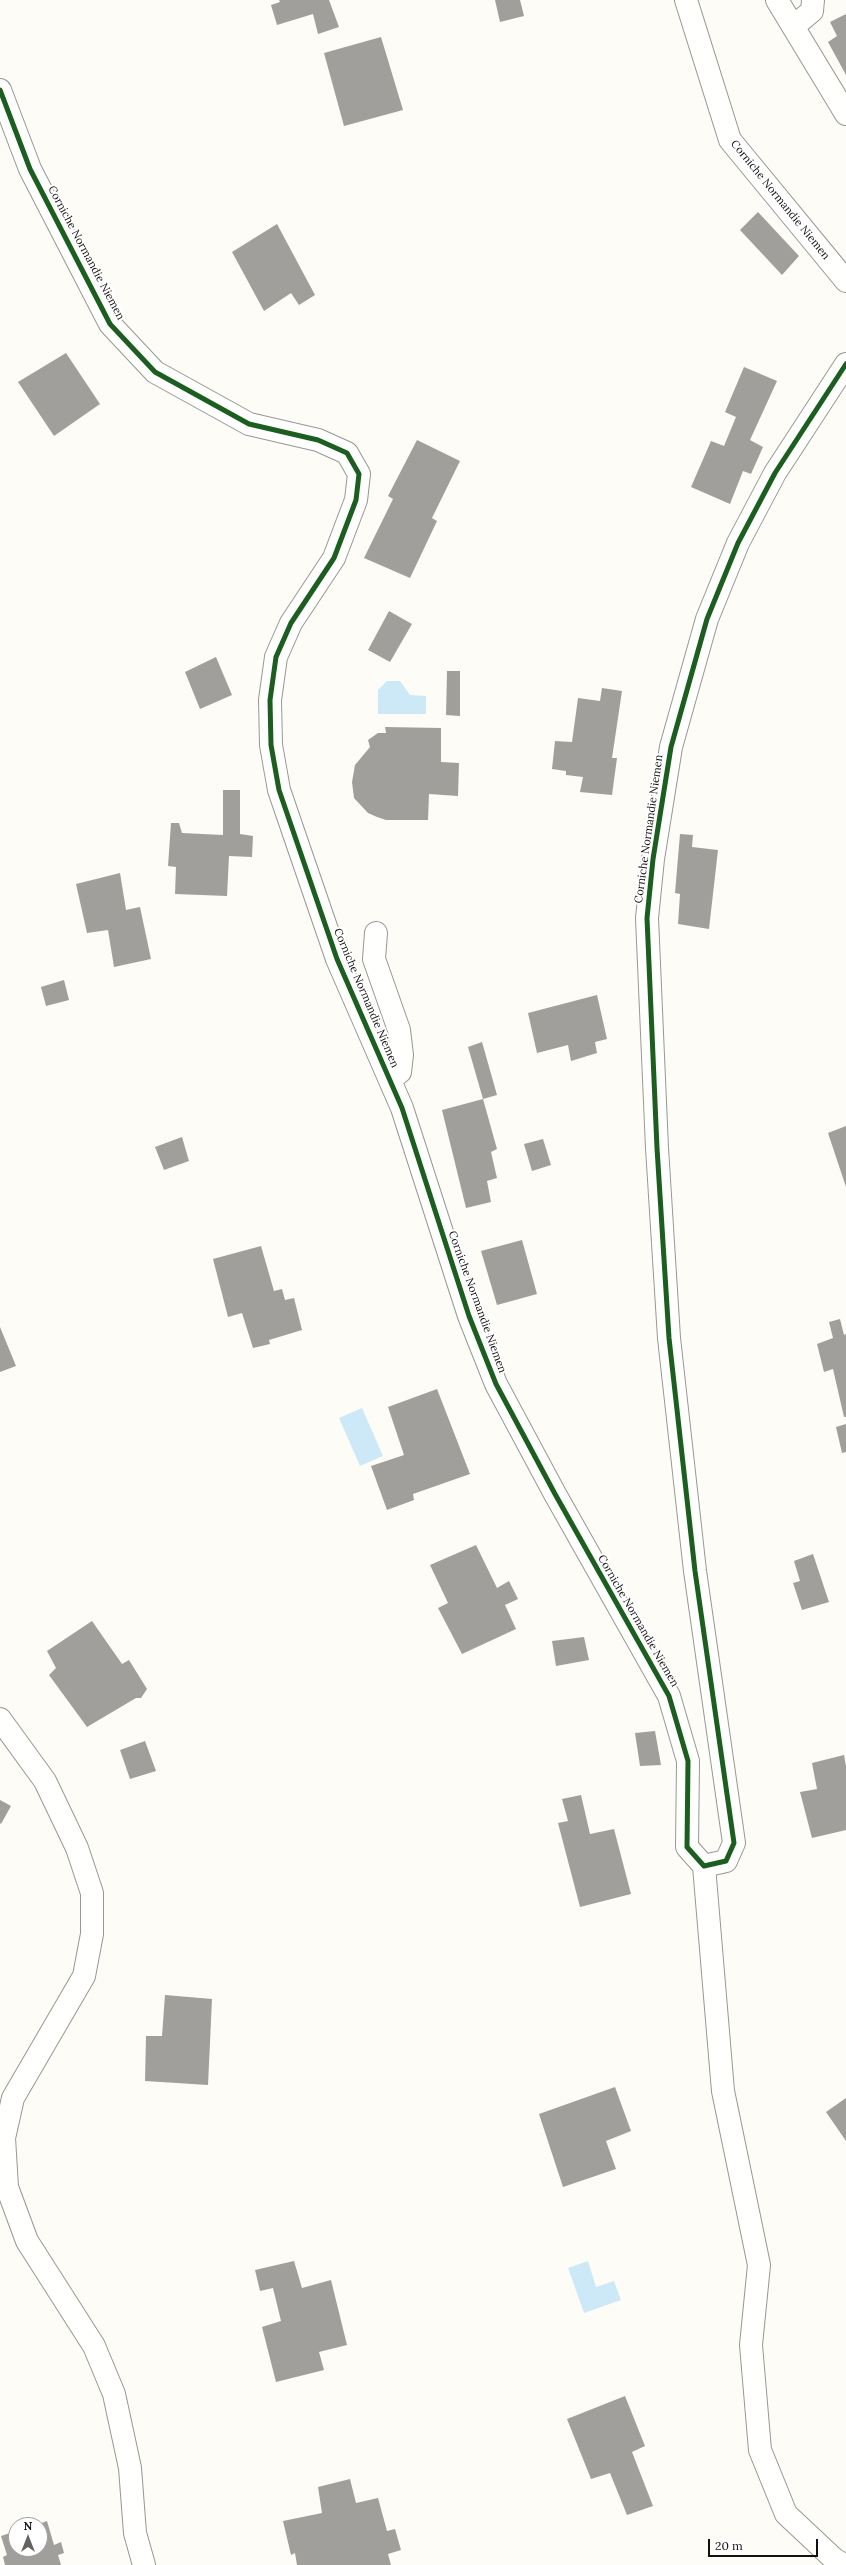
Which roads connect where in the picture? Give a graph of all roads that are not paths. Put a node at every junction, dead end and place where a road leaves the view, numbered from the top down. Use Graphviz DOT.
graph roads {
  1 [pos="686,0"];
  2 [pos="776,0"];
  3 [pos="813,0"];
  4 [pos="794,26"];
  5 [pos="0,90"];
  6 [pos="846,114"];
  7 [pos="846,281"];
  8 [pos="846,364"];
  9 [pos="376,934"];
  10 [pos="390,1080"];
  11 [pos="0,1719"];
  12 [pos="704,1866"];
  13 [pos="144,2565"];
  14 [pos="844,2565"];
  1 -- 7 [label="street, Corniche Normandie Niemen"];
  2 -- 4 [label="street"];
  3 -- 4 [label="street"];
  4 -- 6 [label="street"];
  5 -- 10 [label="street, Corniche Normandie Niemen"];
  8 -- 12 [label="street, Corniche Normandie Niemen"];
  9 -- 10 [label="street"];
  10 -- 12 [label="street, Corniche Normandie Niemen"];
  11 -- 13 [label="street"];
  12 -- 14 [label="street"];
}
